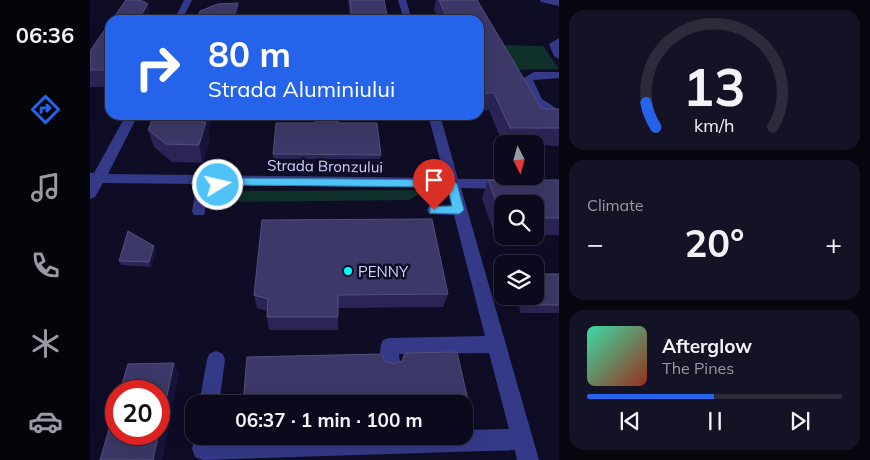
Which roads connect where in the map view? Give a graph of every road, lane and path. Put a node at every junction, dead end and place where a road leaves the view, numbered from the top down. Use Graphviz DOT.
graph roads {
  1 [pos="188,0"];
  2 [pos="402,0"];
  3 [pos="544,0"];
  4 [pos="559,3"];
  5 [pos="180,15"];
  6 [pos="406,15"];
  7 [pos="559,41"];
  8 [pos="559,56"];
  9 [pos="559,75"];
  10 [pos="559,114"];
  11 [pos="129,120"];
  12 [pos="435,120"];
  13 [pos="95,178"];
  14 [pos="233,181"];
  15 [pos="452,184"];
  16 [pos="494,184"];
  17 [pos="90,194"];
  18 [pos="434,210"];
  19 [pos="459,210"];
  20 [pos="199,211"];
  21 [pos="496,344"];
  22 [pos="216,360"];
  23 [pos="391,363"];
  24 [pos="210,395"];
  25 [pos="522,439"];
  26 [pos="473,441"];
  27 [pos="203,445"];
  28 [pos="331,445"];
  29 [pos="528,460"];
  1 -- 5 [label="street"];
  2 -- 6 [label="street"];
  3 -- 4 [label="street"];
  7 -- 8 [label="street"];
  9 -- 10 [label="street"];
  11 -- 13 [label="street"];
  12 -- 15 [label="street"];
  13 -- 14 [label="street, Strada Bronzului"];
  13 -- 17 [label="street"];
  14 -- 15 [label="street, Strada Bronzului"];
  14 -- 20 [label="street"];
  15 -- 16 [label="street, Strada Bronzului"];
  15 -- 19 [label="street"];
  18 -- 19 [label="street"];
  19 -- 21 [label="street"];
  21 -- 23 [label="street"];
  21 -- 25 [label="street"];
  22 -- 24 [label="street"];
  25 -- 26 [label="street"];
  25 -- 29 [label="street"];
  27 -- 28 [label="street"];
}
